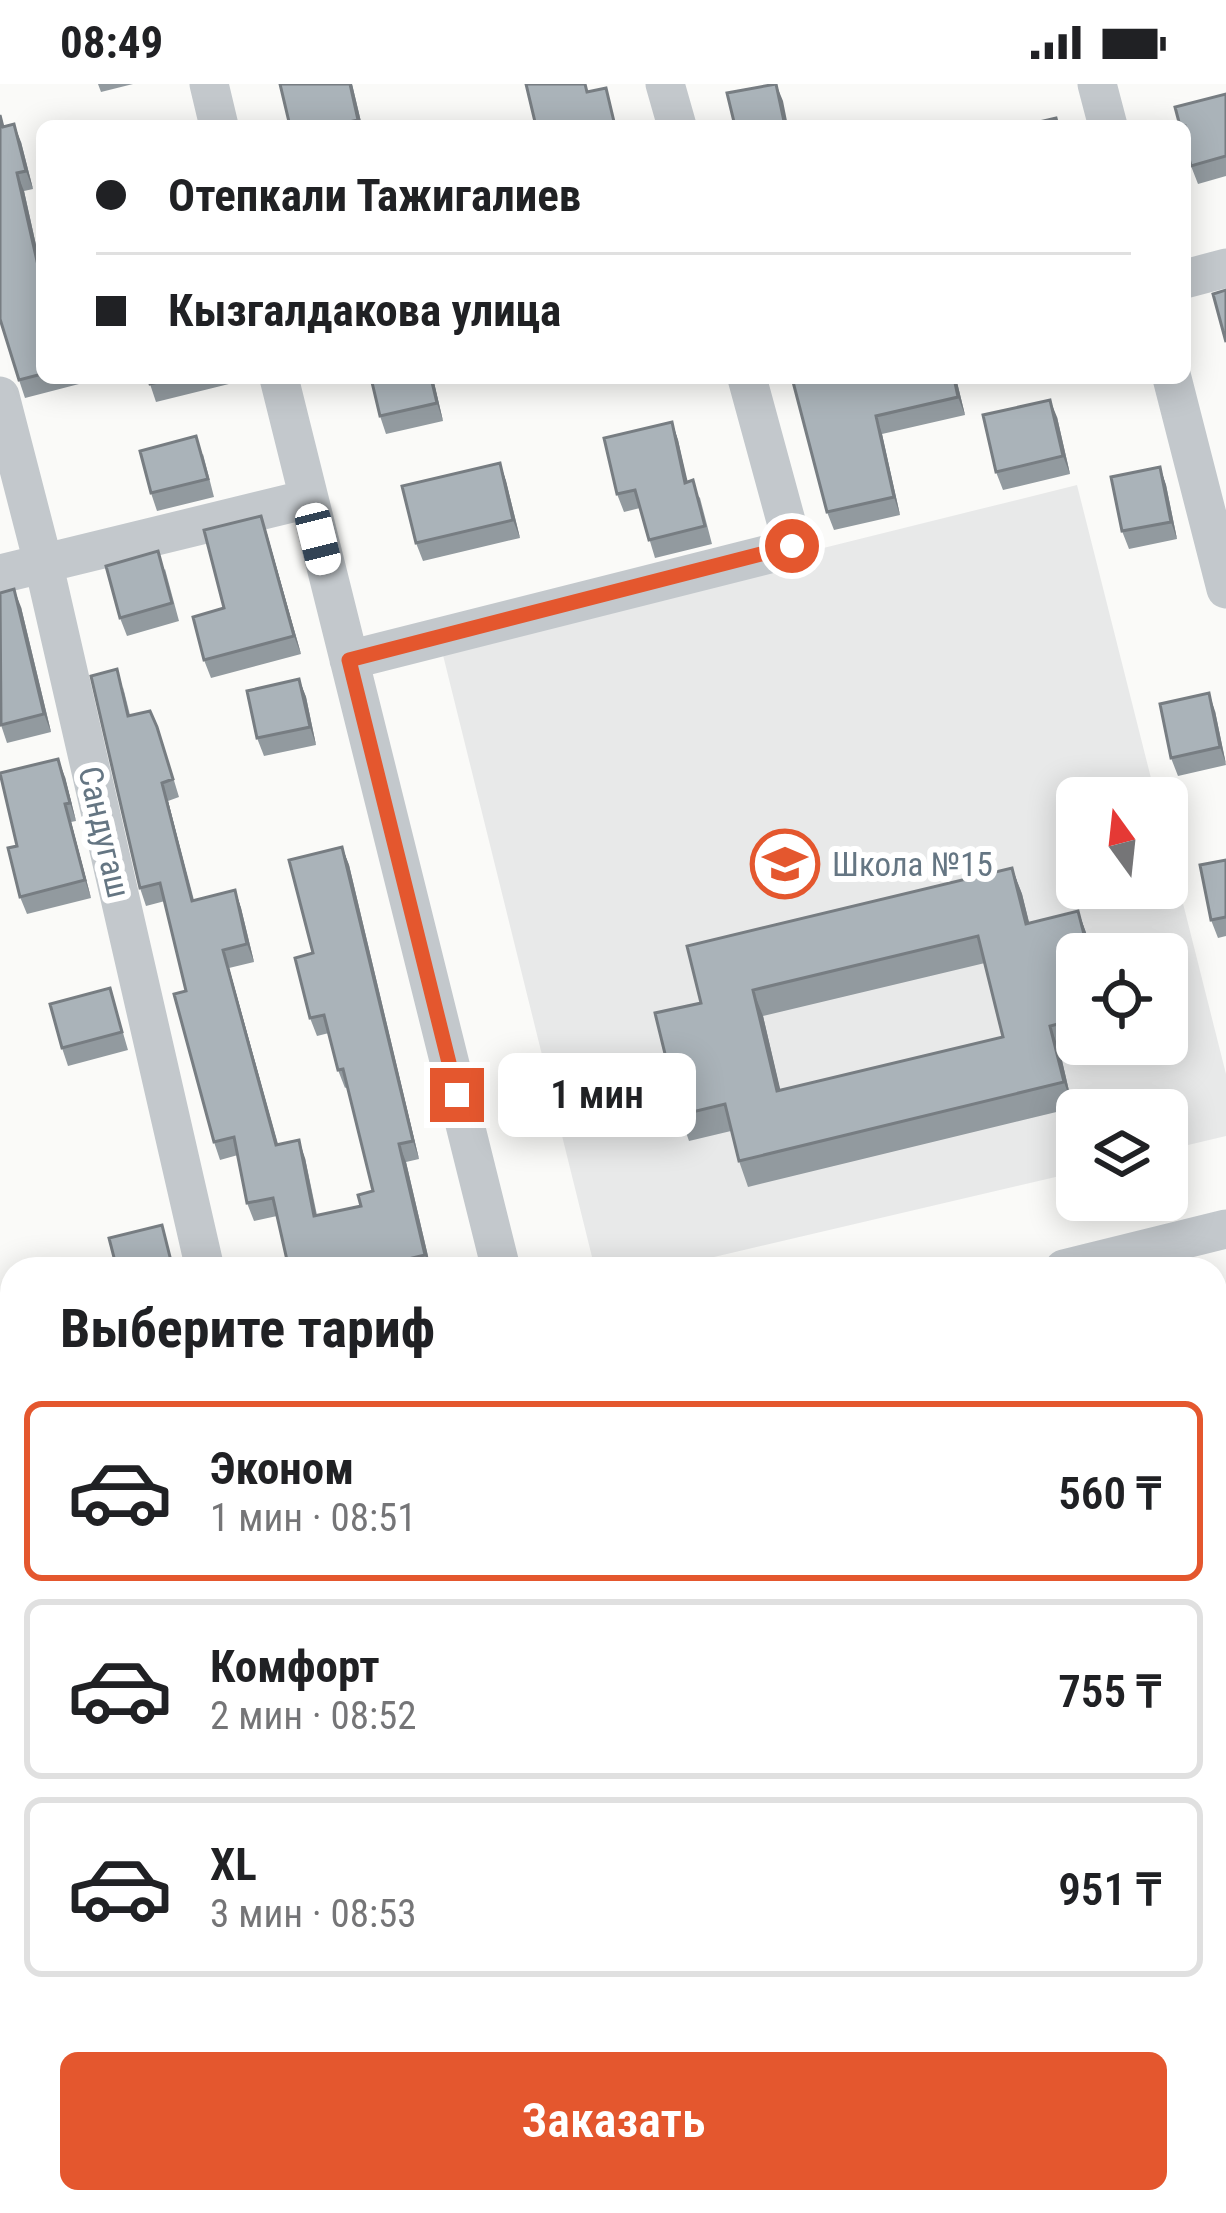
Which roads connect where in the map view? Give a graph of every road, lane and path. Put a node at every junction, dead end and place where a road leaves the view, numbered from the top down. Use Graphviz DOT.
graph roads {
  1 [pos="209,84"];
  2 [pos="665,84"];
  3 [pos="1097,84"];
  4 [pos="218,120"];
  5 [pos="675,120"];
  6 [pos="1106,120"];
  7 [pos="1226,268"];
  8 [pos="1191,277"];
  9 [pos="280,384"];
  10 [pos="749,384"];
  11 [pos="1174,384"];
  12 [pos="0,396"];
  13 [pos="308,499"];
  14 [pos="44,566"];
  15 [pos="0,574"];
  16 [pos="1226,589"];
  17 [pos="349,660"];
  18 [pos="1226,1229"];
  19 [pos="202,1257"];
  20 [pos="498,1257"];
  21 [pos="1113,1257"];
  1 -- 4 [label="street"];
  2 -- 5 [label="street"];
  3 -- 6 [label="street"];
  7 -- 8 [label="street"];
  9 -- 13 [label="street"];
  10 -- 17 [label="street"];
  11 -- 16 [label="street"];
  12 -- 14 [label="street, Сандугаш"];
  13 -- 14 [label="street"];
  13 -- 17 [label="street"];
  14 -- 15 [label="street"];
  14 -- 19 [label="street, Сандугаш"];
  17 -- 20 [label="street"];
  18 -- 21 [label="street"];
}
